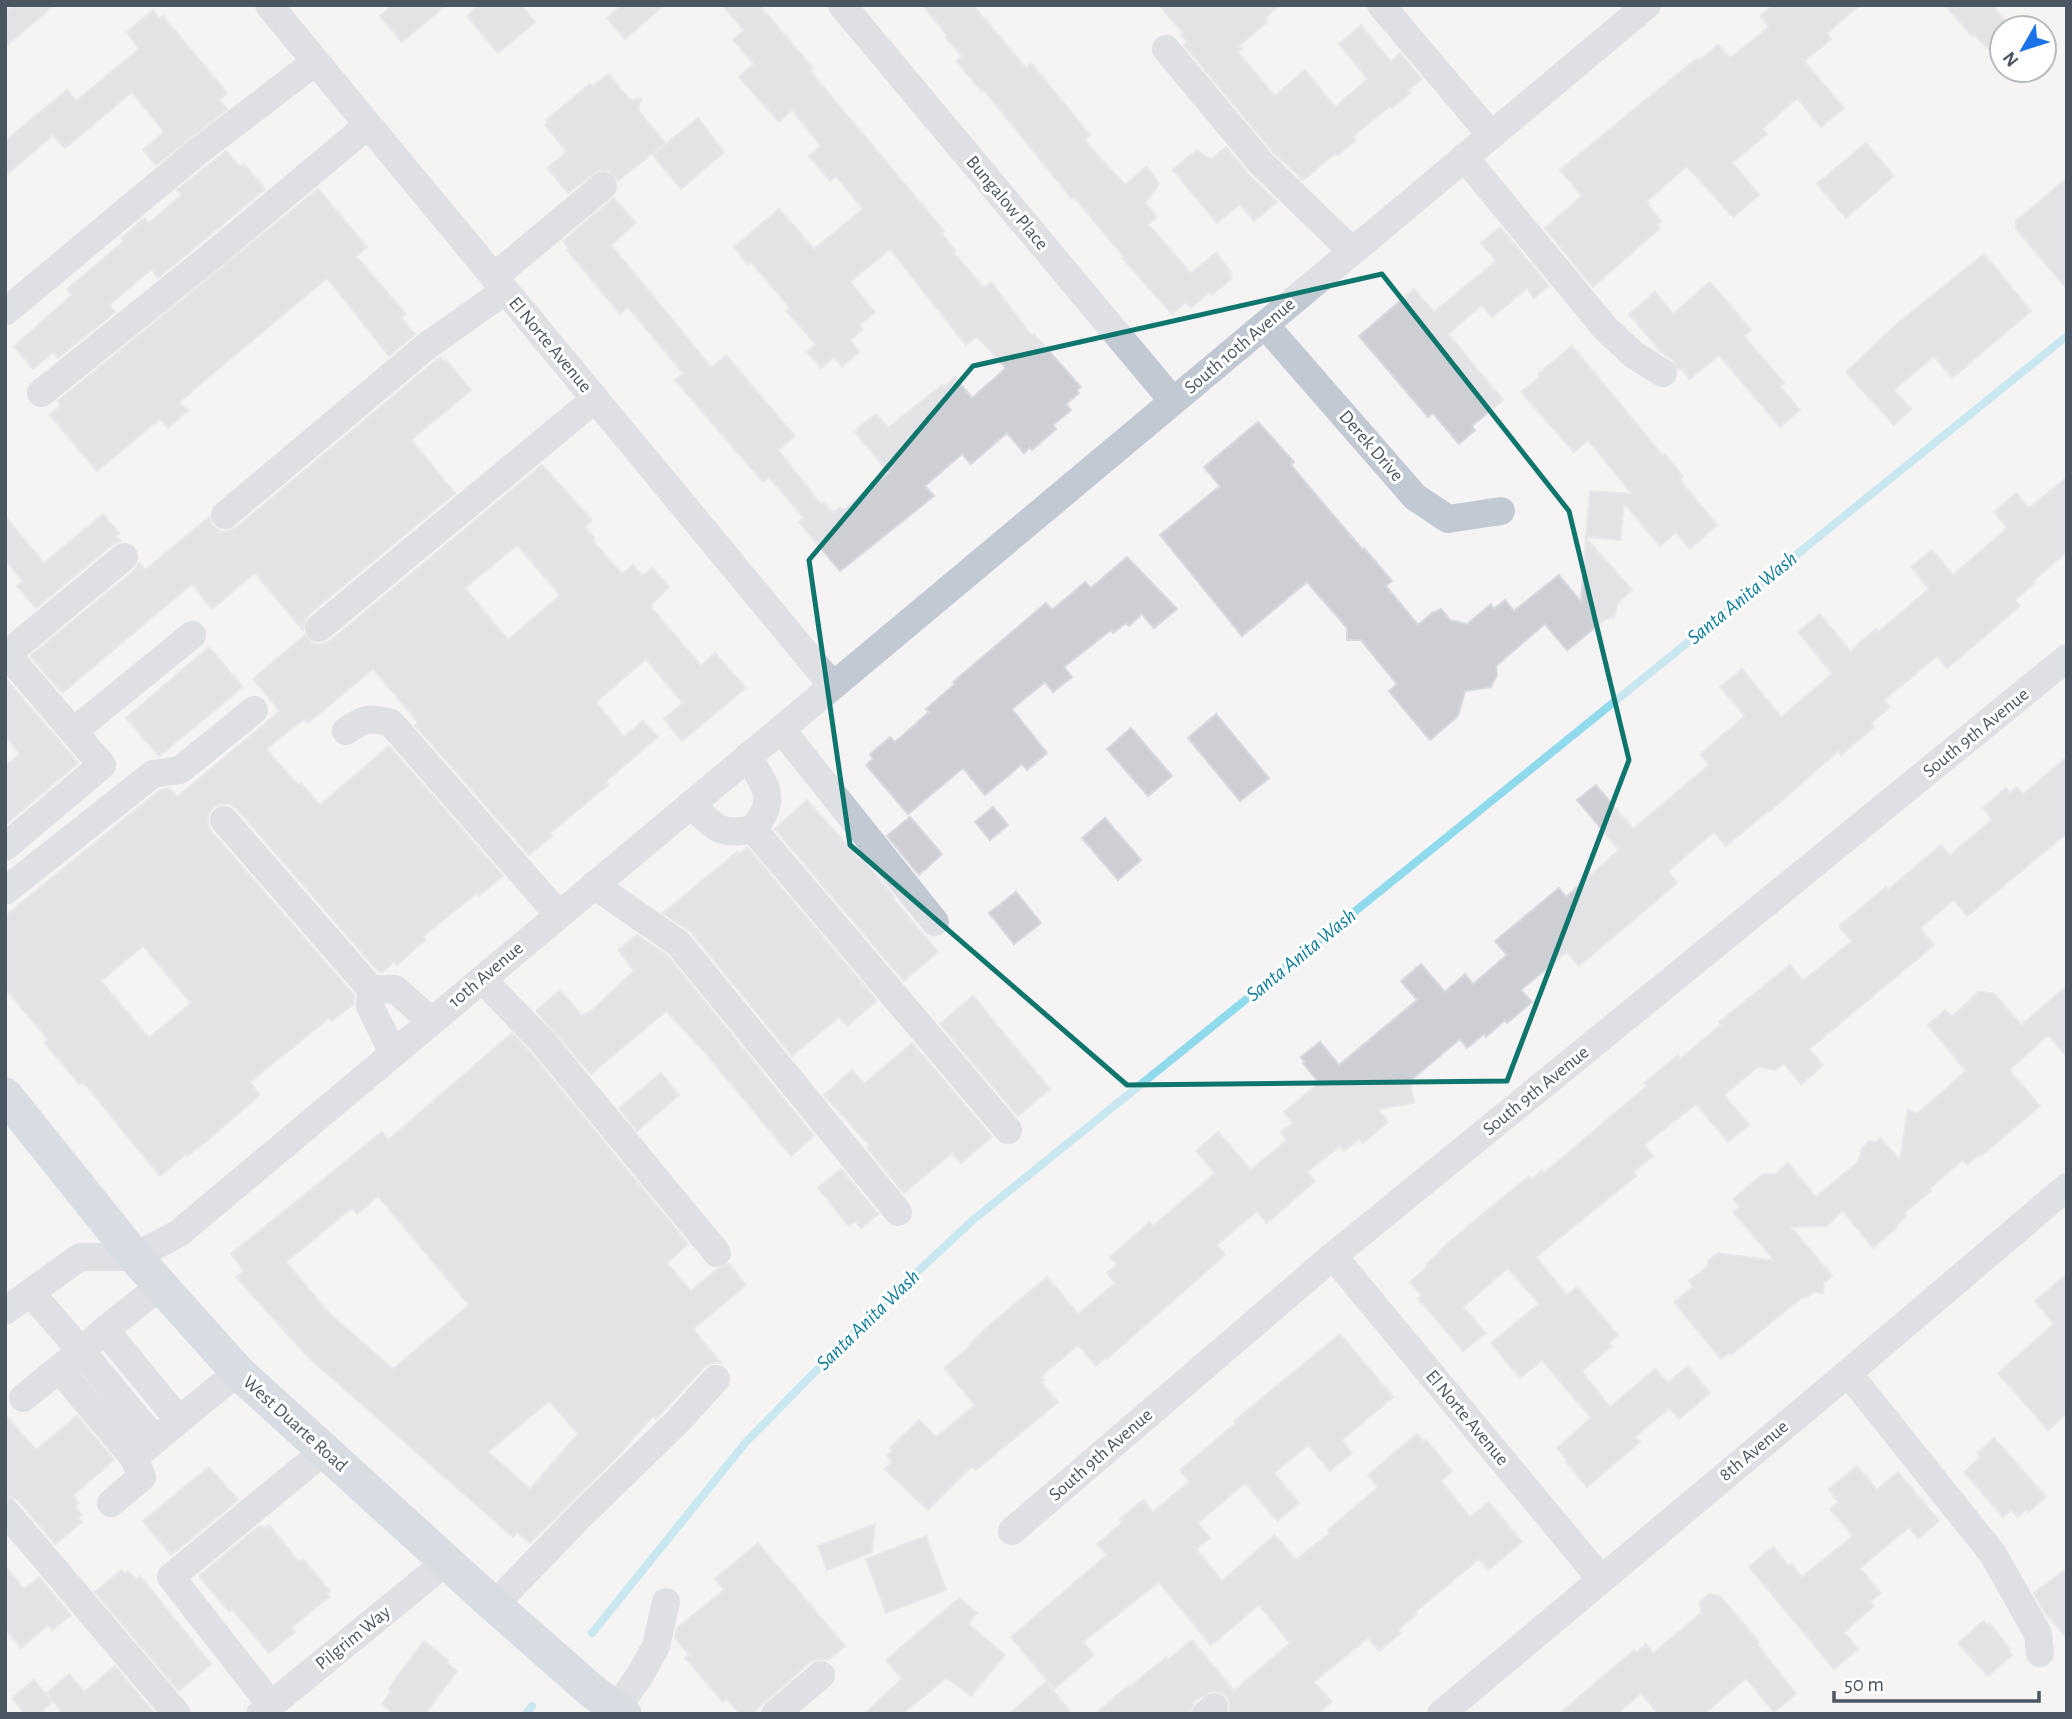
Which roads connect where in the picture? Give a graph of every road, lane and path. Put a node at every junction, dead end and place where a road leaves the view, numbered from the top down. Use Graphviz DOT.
graph roads {
  1 [pos="269,5"];
  2 [pos="842,5"];
  3 [pos="1381,5"];
  4 [pos="1647,5"];
  5 [pos="1166,50"];
  6 [pos="316,62"];
  7 [pos="368,125"];
  8 [pos="1491,135"];
  9 [pos="1464,157"];
  10 [pos="603,186"];
  11 [pos="1352,251"];
  12 [pos="500,284"];
  13 [pos="5,312"];
  14 [pos="1265,326"];
  15 [pos="1663,373"];
  16 [pos="41,393"];
  17 [pos="596,400"];
  18 [pos="1172,401"];
  19 [pos="1501,511"];
  20 [pos="225,515"];
  21 [pos="124,557"];
  22 [pos="319,628"];
  23 [pos="192,635"];
  24 [pos="6,653"];
  25 [pos="2067,658"];
  26 [pos="832,685"];
  27 [pos="254,710"];
  28 [pos="781,729"];
  29 [pos="346,731"];
  30 [pos="74,732"];
  31 [pos="748,756"];
  32 [pos="691,804"];
  33 [pos="224,820"];
  34 [pos="753,829"];
  35 [pos="5,847"];
  36 [pos="594,885"];
  37 [pos="5,891"];
  38 [pos="558,914"];
  39 [pos="934,922"];
  40 [pos="482,979"];
  41 [pos="371,989"];
  42 [pos="431,1021"];
  43 [pos="393,1053"];
  44 [pos="5,1095"];
  45 [pos="1009,1130"];
  46 [pos="2067,1187"];
  47 [pos="898,1212"];
  48 [pos="717,1253"];
  49 [pos="1333,1256"];
  50 [pos="135,1257"];
  51 [pos="160,1286"];
  52 [pos="31,1293"];
  53 [pos="5,1311"];
  54 [pos="105,1330"];
  55 [pos="80,1351"];
  56 [pos="59,1369"];
  57 [pos="238,1372"];
  58 [pos="1848,1373"];
  59 [pos="716,1379"];
  60 [pos="23,1398"];
  61 [pos="179,1420"];
  62 [pos="144,1449"];
  63 [pos="324,1451"];
  64 [pos="111,1503"];
  65 [pos="5,1510"];
  66 [pos="1012,1531"];
  67 [pos="446,1562"];
  68 [pos="1601,1579"];
  69 [pos="666,1602"];
  70 [pos="494,1605"];
  71 [pos="2040,1653"];
  72 [pos="821,1675"];
  73 [pos="612,1707"];
  74 [pos="265,1710"];
  75 [pos="177,1714"];
  76 [pos="775,1714"];
  77 [pos="1441,1714"];
  1 -- 6 [label="street, El Norte Avenue"];
  2 -- 18 [label="street, Bungalow Place"];
  3 -- 8 [label="street"];
  4 -- 8 [label="street, South 10th Avenue"];
  5 -- 11 [label="street"];
  6 -- 7 [label="street, El Norte Avenue"];
  6 -- 13 [label="street"];
  7 -- 12 [label="street, El Norte Avenue"];
  7 -- 16 [label="street"];
  8 -- 9 [label="street, South 10th Avenue"];
  9 -- 11 [label="street, South 10th Avenue"];
  9 -- 15 [label="street"];
  10 -- 12 [label="street"];
  11 -- 14 [label="street, South 10th Avenue"];
  12 -- 17 [label="street, El Norte Avenue"];
  12 -- 20 [label="street"];
  14 -- 18 [label="street, South 10th Avenue"];
  14 -- 19 [label="street, Derek Drive"];
  17 -- 22 [label="street"];
  17 -- 26 [label="street, El Norte Avenue"];
  18 -- 26 [label="street, South 10th Avenue"];
  21 -- 24 [label="street"];
  23 -- 30 [label="street"];
  24 -- 30 [label="street"];
  25 -- 49 [label="street, South 9th Avenue"];
  26 -- 28 [label="street, 10th Avenue"];
  27 -- 37 [label="street"];
  28 -- 31 [label="street, 10th Avenue"];
  28 -- 39 [label="street"];
  29 -- 38 [label="street"];
  30 -- 35 [label="street"];
  31 -- 32 [label="street, 10th Avenue"];
  31 -- 34 [label="street"];
  32 -- 34 [label="street"];
  32 -- 36 [label="street, 10th Avenue"];
  33 -- 41 [label="street"];
  34 -- 45 [label="street"];
  36 -- 38 [label="street, 10th Avenue"];
  36 -- 47 [label="street"];
  38 -- 40 [label="street, 10th Avenue"];
  40 -- 42 [label="street, 10th Avenue"];
  40 -- 48 [label="street"];
  41 -- 42 [label="street"];
  41 -- 43 [label="street"];
  42 -- 43 [label="street, 10th Avenue"];
  43 -- 50 [label="street, 10th Avenue"];
  44 -- 50 [label="main road, West Duarte Road"];
  46 -- 58 [label="street, 8th Avenue"];
  49 -- 66 [label="street, South 9th Avenue"];
  49 -- 68 [label="street, El Norte Avenue"];
  50 -- 51 [label="main road, West Duarte Road"];
  50 -- 52 [label="street"];
  51 -- 54 [label="street"];
  51 -- 57 [label="main road, West Duarte Road"];
  52 -- 53 [label="street"];
  52 -- 55 [label="street"];
  54 -- 55 [label="street"];
  54 -- 61 [label="street"];
  55 -- 56 [label="street"];
  55 -- 62 [label="street"];
  56 -- 60 [label="street"];
  56 -- 62 [label="street"];
  57 -- 61 [label="street"];
  57 -- 63 [label="main road, West Duarte Road"];
  58 -- 68 [label="street, 8th Avenue"];
  58 -- 71 [label="street"];
  59 -- 70 [label="street"];
  61 -- 62 [label="street"];
  62 -- 64 [label="street"];
  63 -- 67 [label="main road, West Duarte Road"];
  63 -- 74 [label="street"];
  65 -- 75 [label="street"];
  67 -- 70 [label="main road, West Duarte Road"];
  67 -- 74 [label="street, Pilgrim Way"];
  68 -- 77 [label="street, 8th Avenue"];
  69 -- 73 [label="street"];
  70 -- 73 [label="main road, West Duarte Road"];
  72 -- 76 [label="street"];
}
